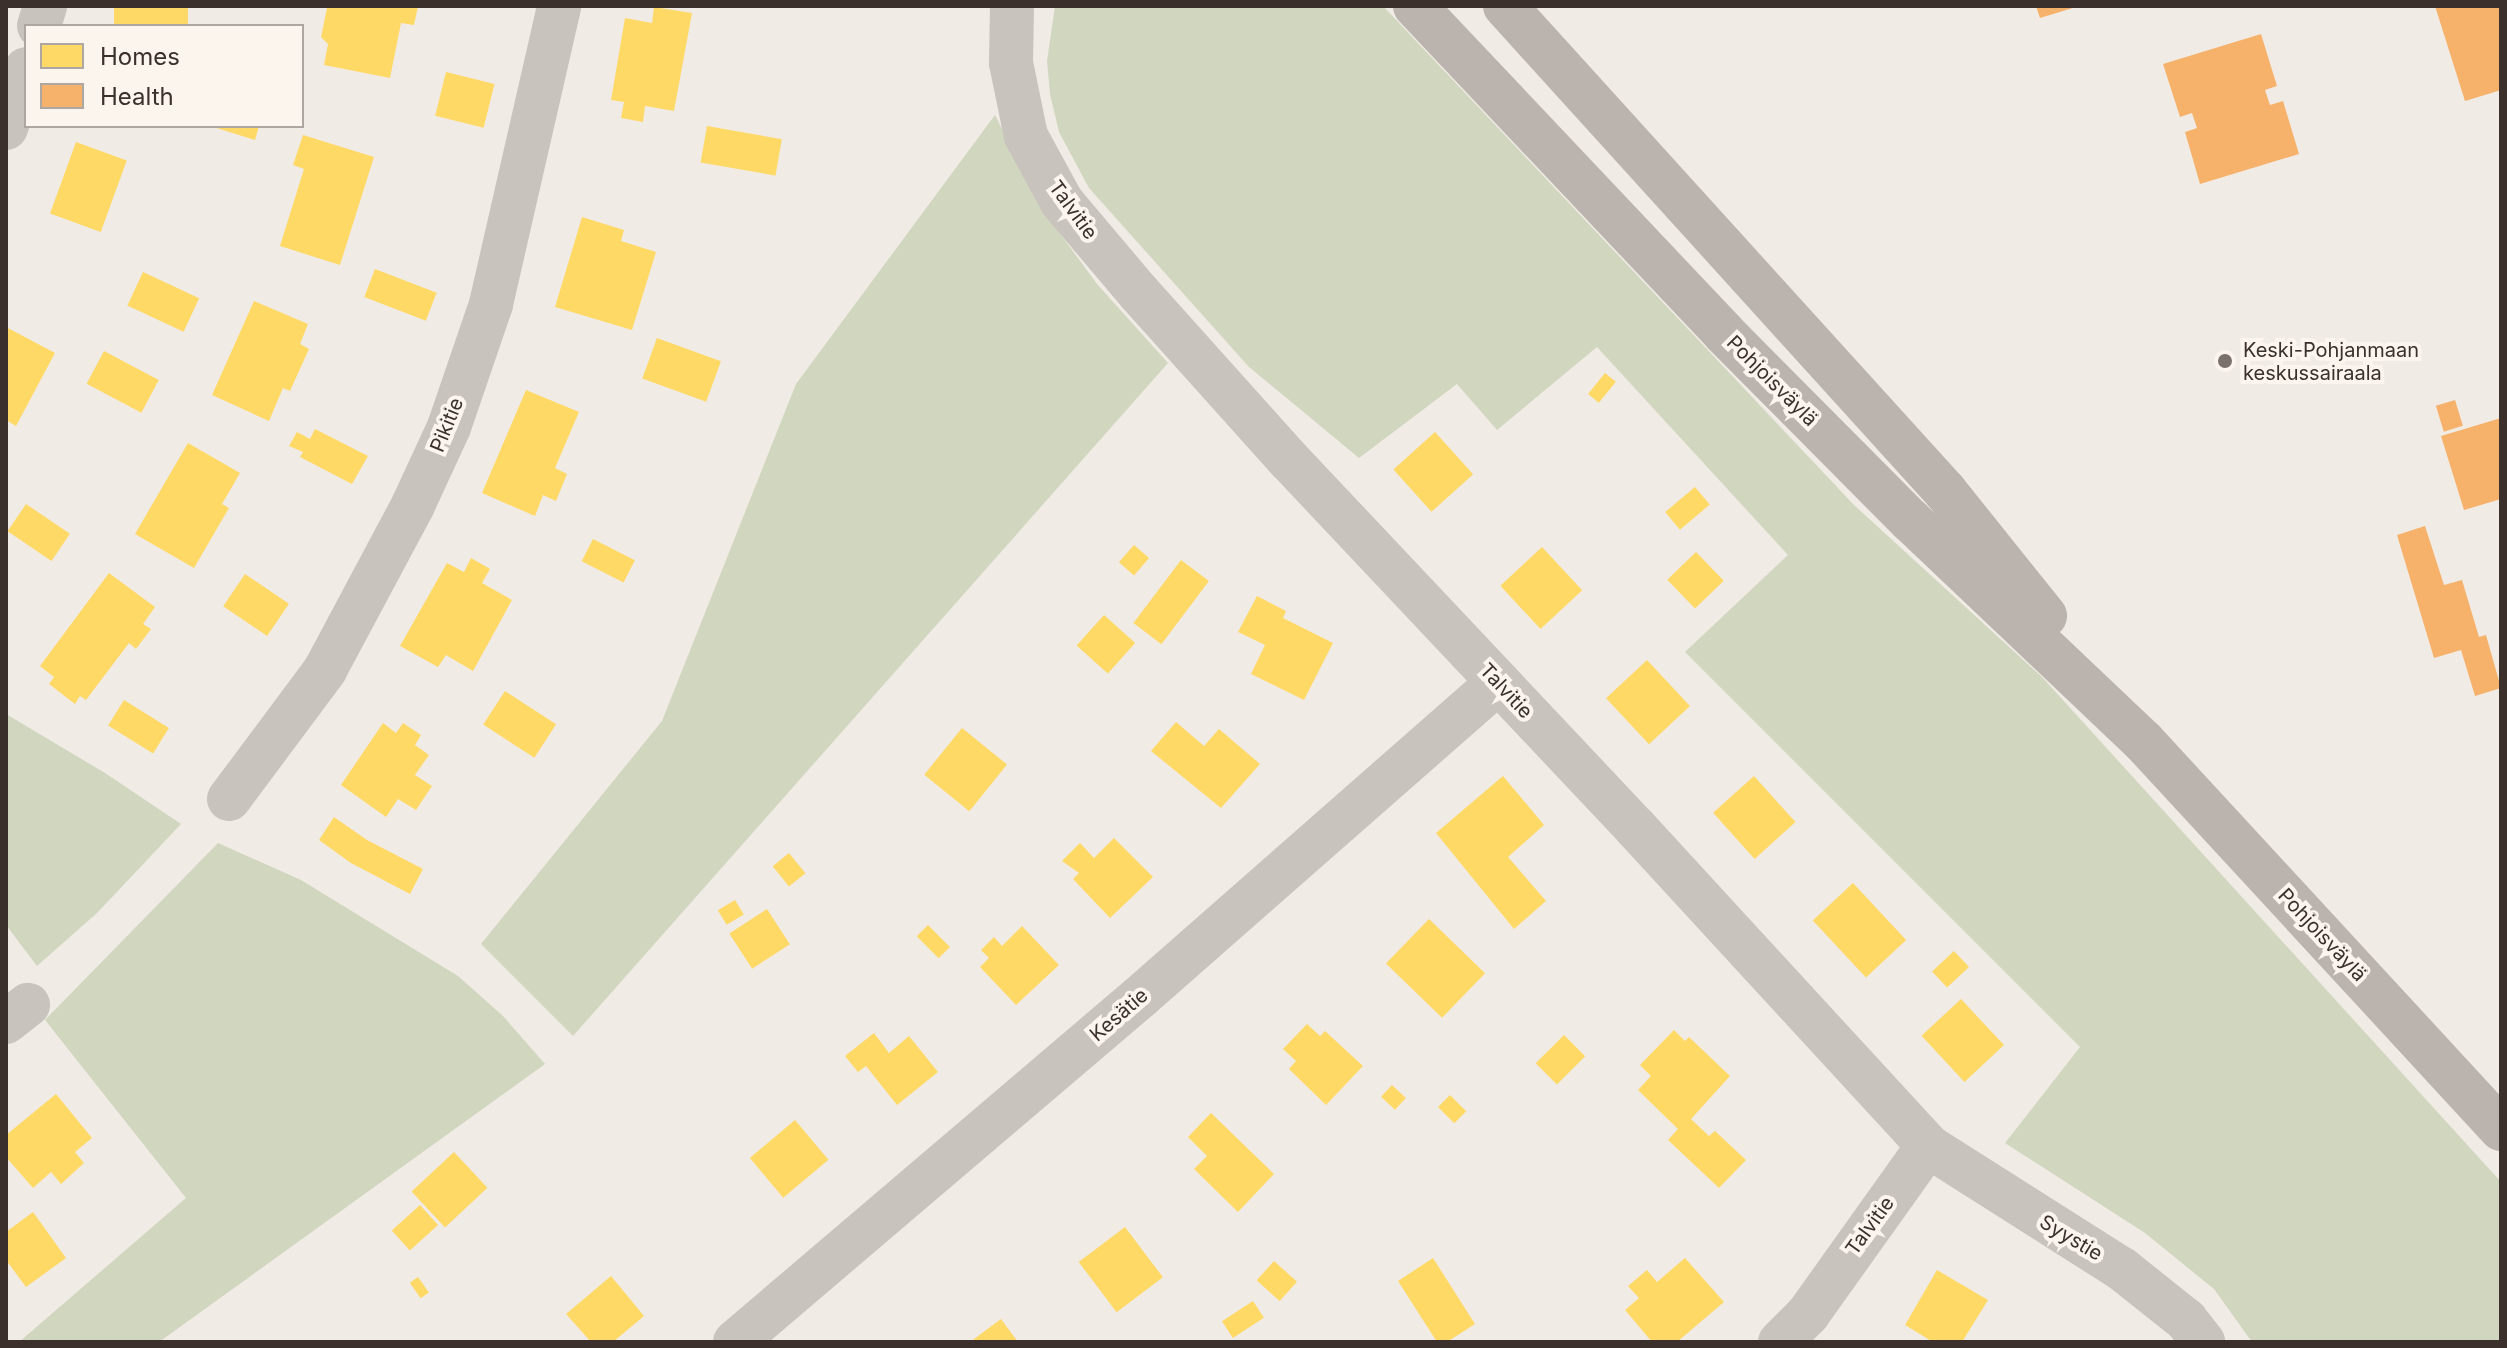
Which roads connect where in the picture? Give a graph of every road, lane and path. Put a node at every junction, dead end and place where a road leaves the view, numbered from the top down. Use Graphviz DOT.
graph roads {
  1 [pos="559,6"];
  2 [pos="1012,6"];
  3 [pos="1415,6"];
  4 [pos="1505,6"];
  5 [pos="24,75"];
  6 [pos="6,128"];
  7 [pos="1498,682"];
  8 [pos="2143,741"];
  9 [pos="229,799"];
  10 [pos="2501,1129"];
  11 [pos="1928,1146"];
  12 [pos="735,1342"];
  13 [pos="1780,1342"];
  14 [pos="2203,1342"];
  1 -- 9 [label="street, Pikitie"];
  2 -- 7 [label="street, Talvitie"];
  3 -- 8 [label="main road, Pohjoisväylä"];
  4 -- 8 [label="main road, Pohjoisväylä"];
  5 -- 6 [label="street"];
  7 -- 11 [label="street, Talvitie"];
  7 -- 12 [label="street, Kesätie"];
  8 -- 10 [label="main road, Pohjoisväylä"];
  11 -- 13 [label="street, Talvitie"];
  11 -- 14 [label="street, Syystie"];
}
